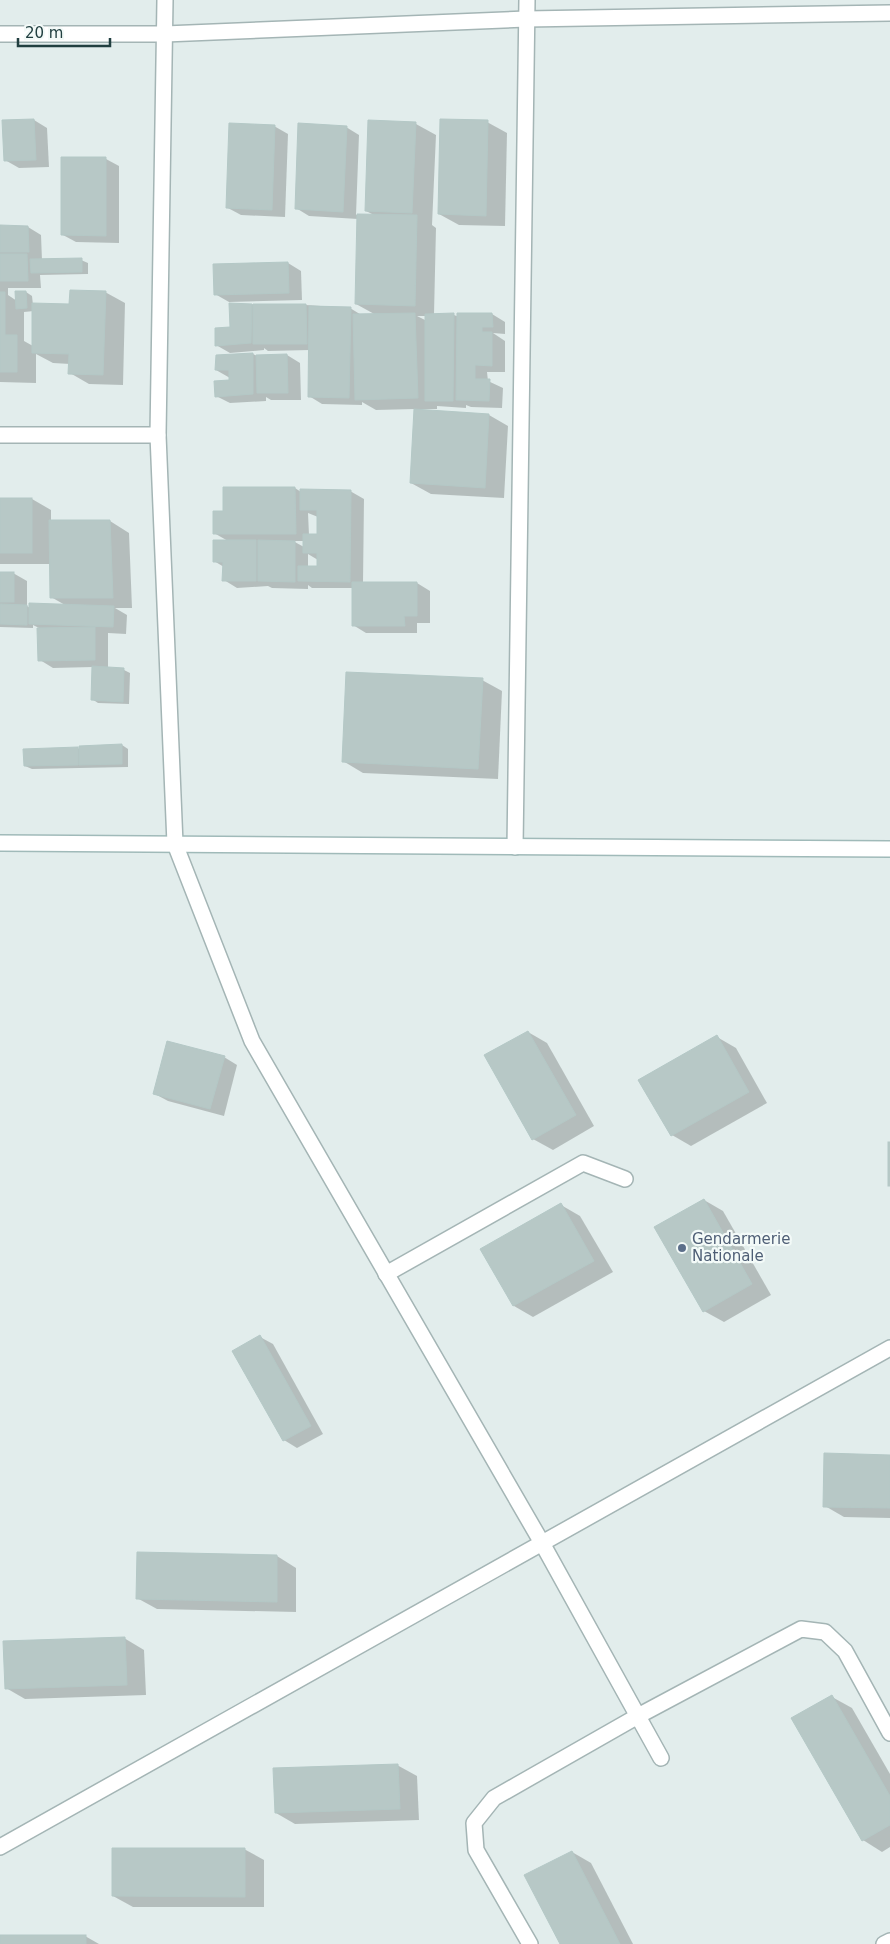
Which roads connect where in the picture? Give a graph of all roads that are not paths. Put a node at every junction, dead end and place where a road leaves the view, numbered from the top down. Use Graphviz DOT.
graph roads {
  1 [pos="165,0"];
  2 [pos="527,0"];
  3 [pos="890,14"];
  4 [pos="526,19"];
  5 [pos="0,34"];
  6 [pos="165,34"];
  7 [pos="0,435"];
  8 [pos="158,436"];
  9 [pos="0,843"];
  10 [pos="175,844"];
  11 [pos="515,846"];
  12 [pos="890,849"];
  13 [pos="626,1179"];
  14 [pos="386,1274"];
  15 [pos="890,1348"];
  16 [pos="542,1543"];
  17 [pos="638,1716"];
  18 [pos="890,1733"];
  19 [pos="661,1758"];
  20 [pos="0,1847"];
  21 [pos="890,1941"];
  22 [pos="530,1944"];
  23 [pos="884,1944"];
  1 -- 6 [label="street"];
  2 -- 4 [label="street"];
  3 -- 4 [label="street"];
  4 -- 6 [label="street"];
  4 -- 11 [label="street"];
  5 -- 6 [label="street"];
  6 -- 8 [label="street"];
  7 -- 8 [label="street"];
  8 -- 10 [label="street"];
  9 -- 10 [label="street"];
  10 -- 11 [label="street"];
  10 -- 14 [label="street"];
  11 -- 12 [label="street"];
  13 -- 14 [label="street"];
  14 -- 16 [label="street"];
  15 -- 16 [label="street"];
  16 -- 17 [label="street"];
  16 -- 20 [label="street"];
  17 -- 18 [label="street"];
  17 -- 19 [label="street"];
  17 -- 22 [label="street"];
  21 -- 23 [label="street"];
}
